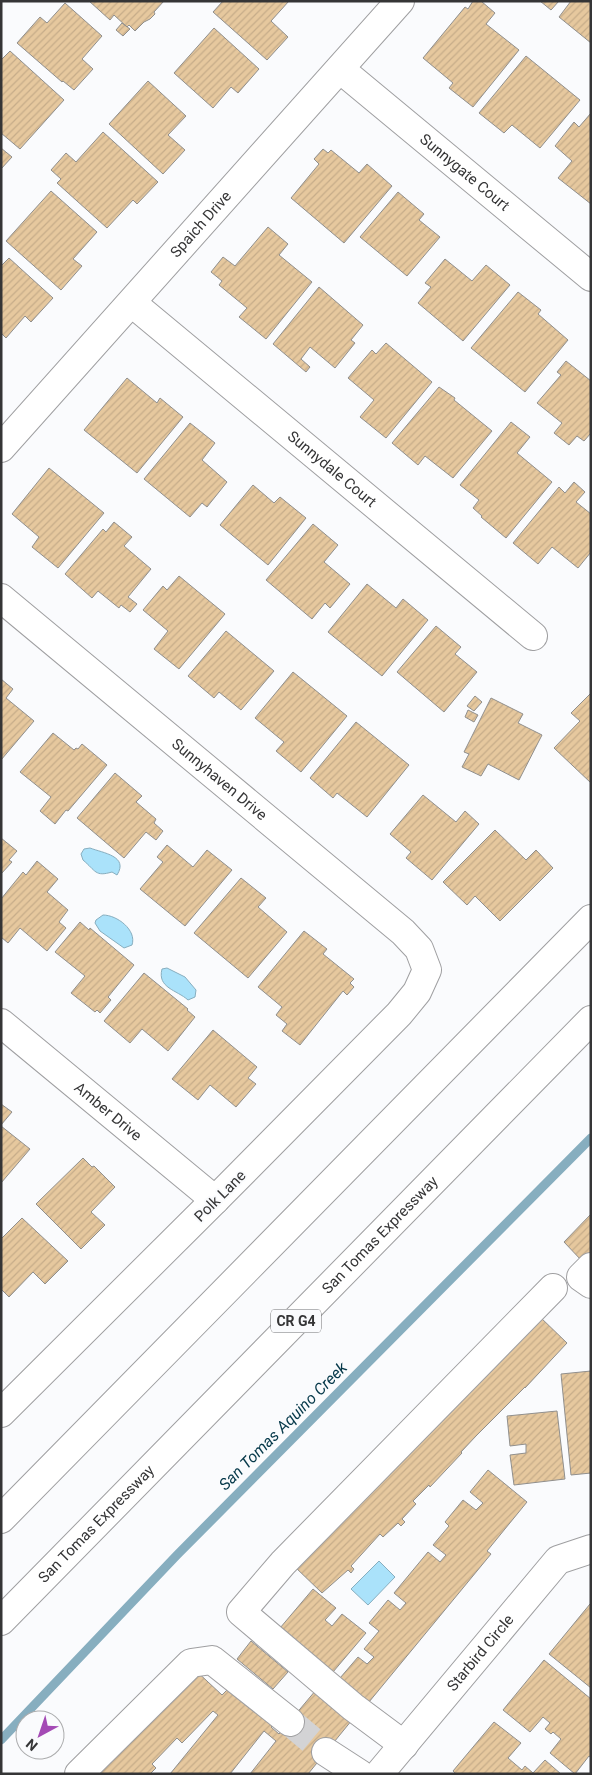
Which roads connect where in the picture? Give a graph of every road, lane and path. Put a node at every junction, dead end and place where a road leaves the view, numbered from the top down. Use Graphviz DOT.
graph roads {
  1 [pos="400,1"];
  2 [pos="340,69"];
  3 [pos="591,277"];
  4 [pos="132,303"];
  5 [pos="1,448"];
  6 [pos="1,598"];
  7 [pos="533,636"];
  8 [pos="591,919"];
  9 [pos="427,970"];
  10 [pos="591,1020"];
  11 [pos="1,1022"];
  12 [pos="215,1200"];
  13 [pos="591,1267"];
  14 [pos="591,1284"];
  15 [pos="553,1288"];
  16 [pos="1,1413"];
  17 [pos="1,1519"];
  18 [pos="591,1549"];
  19 [pos="1,1622"];
  20 [pos="290,1722"];
  21 [pos="404,1745"];
  22 [pos="326,1752"];
  23 [pos="80,1774"];
  24 [pos="360,1774"];
  25 [pos="379,1774"];
  1 -- 2 [label="main road, Spaich Drive"];
  2 -- 3 [label="main road, Sunnygate Court"];
  2 -- 4 [label="main road, Spaich Drive"];
  4 -- 5 [label="main road, Spaich Drive"];
  4 -- 7 [label="main road, Sunnydale Court"];
  6 -- 9 [label="main road, Sunnyhaven Drive"];
  8 -- 17 [label="main road"];
  9 -- 12 [label="main road, Polk Lane"];
  10 -- 19 [label="main road, San Tomas Expressway / CR G4"];
  11 -- 12 [label="main road, Amber Drive"];
  12 -- 16 [label="main road, Polk Lane"];
  13 -- 14 [label="main road"];
  15 -- 21 [label="main road"];
  18 -- 21 [label="main road, Starbird Circle"];
  20 -- 23 [label="main road"];
  21 -- 25 [label="main road, Starbird Circle"];
  22 -- 24 [label="main road"];
}
